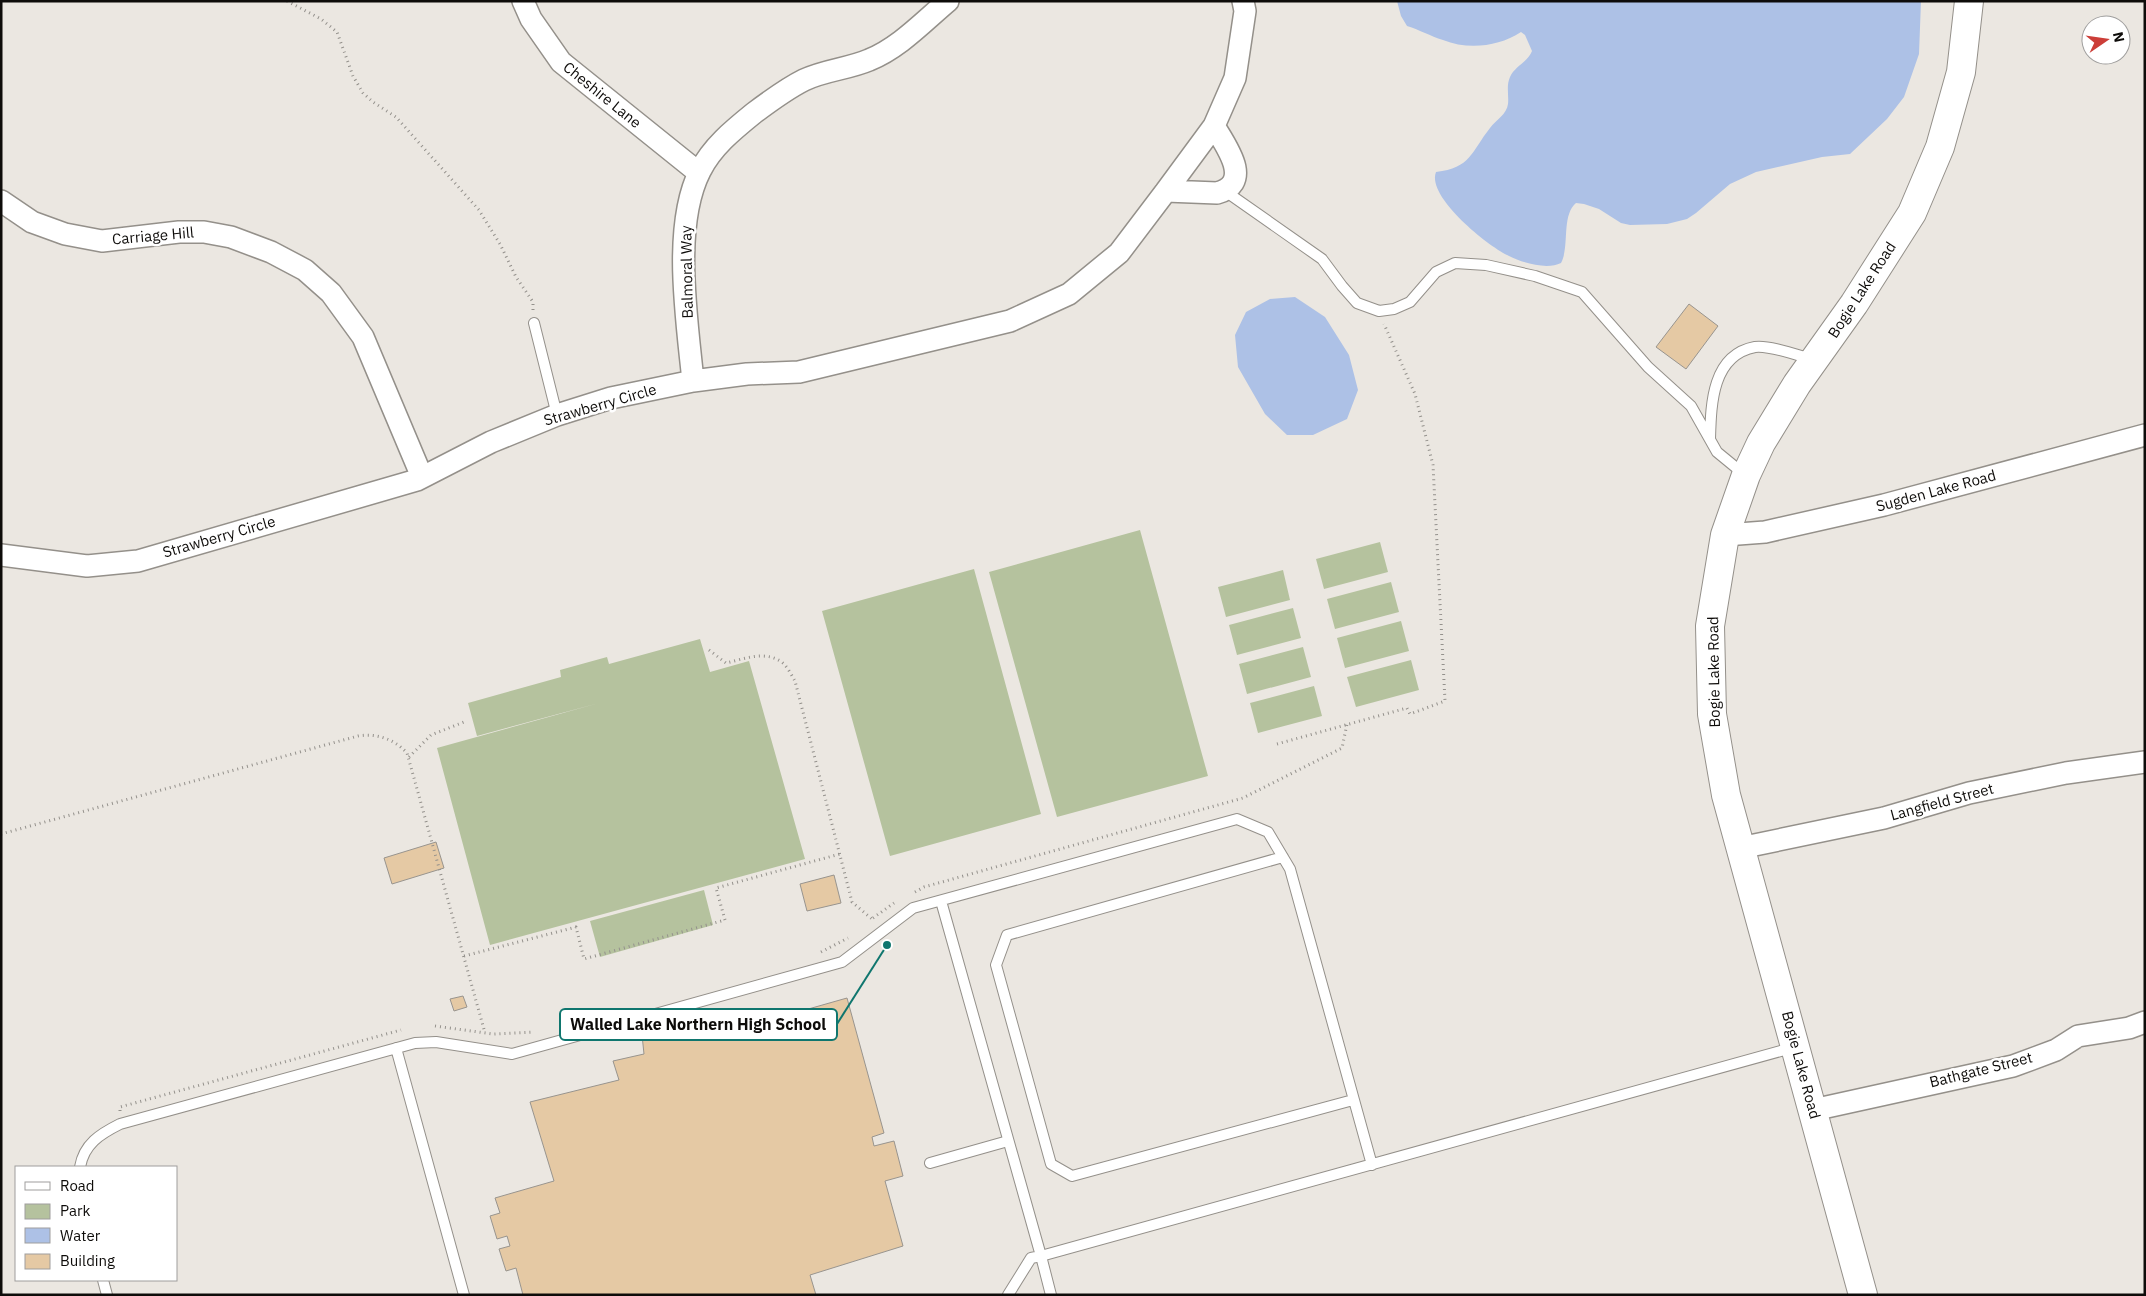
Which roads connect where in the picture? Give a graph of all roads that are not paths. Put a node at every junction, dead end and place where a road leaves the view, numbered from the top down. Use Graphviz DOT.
graph roads {
  1 [pos="523,1"];
  2 [pos="948,1"];
  3 [pos="1243,1"];
  4 [pos="1969,1"];
  5 [pos="1214,126"];
  6 [pos="699,173"];
  7 [pos="1166,191"];
  8 [pos="1225,191"];
  9 [pos="1,201"];
  10 [pos="534,323"];
  11 [pos="1815,360"];
  12 [pos="693,381"];
  13 [pos="556,415"];
  14 [pos="2145,435"];
  15 [pos="1710,438"];
  16 [pos="1746,476"];
  17 [pos="422,477"];
  18 [pos="1726,535"];
  19 [pos="1,555"];
  20 [pos="2145,762"];
  21 [pos="1740,848"];
  22 [pos="1283,857"];
  23 [pos="941,901"];
  24 [pos="2145,1022"];
  25 [pos="1796,1047"];
  26 [pos="396,1048"];
  27 [pos="1353,1100"];
  28 [pos="1813,1110"];
  29 [pos="1008,1141"];
  30 [pos="930,1163"];
  31 [pos="1372,1165"];
  32 [pos="80,1166"];
  33 [pos="1041,1256"];
  34 [pos="103,1281"];
  35 [pos="107,1295"];
  36 [pos="464,1295"];
  37 [pos="1008,1295"];
  38 [pos="1051,1295"];
  39 [pos="1863,1295"];
  1 -- 6 [label="street, Cheshire Lane"];
  2 -- 6 [label="street, Balmoral Way"];
  3 -- 5 [label="street, Strawberry Circle"];
  4 -- 11 [label="main road, Bogie Lake Road"];
  5 -- 7 [label="street, Strawberry Circle"];
  5 -- 8 [label="street"];
  6 -- 12 [label="street, Balmoral Way"];
  7 -- 8 [label="street"];
  7 -- 12 [label="street, Strawberry Circle"];
  8 -- 15 [label="lane"];
  9 -- 17 [label="street, Carriage Hill"];
  10 -- 13 [label="lane"];
  11 -- 15 [label="lane"];
  11 -- 16 [label="main road, Bogie Lake Road"];
  12 -- 13 [label="street, Strawberry Circle"];
  13 -- 17 [label="street, Strawberry Circle"];
  14 -- 18 [label="street, Sugden Lake Road"];
  15 -- 16 [label="lane"];
  16 -- 18 [label="main road, Bogie Lake Road"];
  17 -- 19 [label="street, Strawberry Circle"];
  18 -- 21 [label="main road, Bogie Lake Road"];
  20 -- 21 [label="street, Langfield Street"];
  21 -- 25 [label="main road, Bogie Lake Road"];
  22 -- 23 [label="lane"];
  22 -- 27 [label="lane"];
  22 -- 27 [label="lane"];
  23 -- 26 [label="lane"];
  23 -- 29 [label="lane"];
  24 -- 28 [label="street, Bathgate Street"];
  25 -- 28 [label="main road, Bogie Lake Road"];
  25 -- 31 [label="lane"];
  26 -- 32 [label="lane"];
  26 -- 36 [label="lane"];
  27 -- 31 [label="lane"];
  28 -- 39 [label="main road, Bogie Lake Road"];
  29 -- 30 [label="lane"];
  29 -- 33 [label="lane"];
  31 -- 33 [label="lane"];
  33 -- 37 [label="lane"];
  33 -- 38 [label="lane"];
  34 -- 35 [label="lane"];
}
